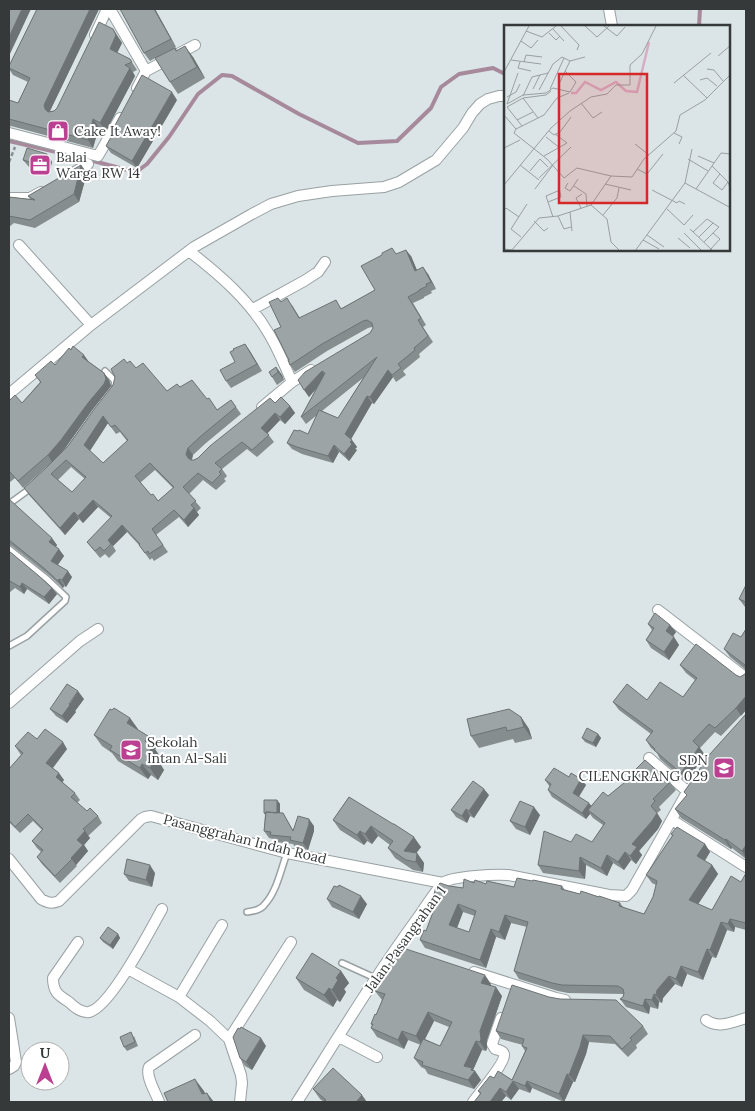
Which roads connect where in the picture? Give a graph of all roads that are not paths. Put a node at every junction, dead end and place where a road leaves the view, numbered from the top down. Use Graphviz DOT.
graph roads {
  1 [pos="109,9"];
  2 [pos="608,9"];
  3 [pos="612,25"];
  4 [pos="90,43"];
  5 [pos="195,45"];
  6 [pos="146,71"];
  7 [pos="132,96"];
  8 [pos="504,96"];
  9 [pos="123,112"];
  10 [pos="9,133"];
  11 [pos="88,164"];
  12 [pos="63,179"];
  13 [pos="47,188"];
  14 [pos="9,198"];
  15 [pos="19,245"];
  16 [pos="189,251"];
  17 [pos="325,262"];
  18 [pos="253,310"];
  19 [pos="91,325"];
  20 [pos="316,367"];
  21 [pos="106,371"];
  22 [pos="292,382"];
  23 [pos="9,394"];
  24 [pos="111,394"];
  25 [pos="254,414"];
  26 [pos="33,486"];
  27 [pos="9,504"];
  28 [pos="9,549"];
  29 [pos="658,610"];
  30 [pos="98,629"];
  31 [pos="9,645"];
  32 [pos="746,678"];
  33 [pos="9,703"];
  34 [pos="649,758"];
  35 [pos="699,775"];
  36 [pos="688,792"];
  37 [pos="672,820"];
  38 [pos="287,853"];
  39 [pos="9,859"];
  40 [pos="746,867"];
  41 [pos="443,883"];
  42 [pos="162,909"];
  43 [pos="247,912"];
  44 [pos="222,925"];
  45 [pos="78,942"];
  46 [pos="291,942"];
  47 [pos="342,963"];
  48 [pos="128,969"];
  49 [pos="468,970"];
  50 [pos="375,978"];
  51 [pos="179,997"];
  52 [pos="576,1000"];
  53 [pos="504,1009"];
  54 [pos="9,1018"];
  55 [pos="746,1018"];
  56 [pos="706,1020"];
  57 [pos="195,1035"];
  58 [pos="339,1036"];
  59 [pos="229,1039"];
  60 [pos="377,1057"];
  61 [pos="9,1069"];
  62 [pos="160,1102"];
  63 [pos="240,1102"];
  64 [pos="298,1102"];
  65 [pos="473,1102"];
  1 -- 4 [label="street"];
  1 -- 6 [label="street"];
  2 -- 3 [label="street"];
  5 -- 6 [label="street"];
  6 -- 7 [label="street"];
  8 -- 16 [label="street"];
  9 -- 10 [label="street"];
  11 -- 12 [label="street"];
  13 -- 14 [label="street"];
  15 -- 19 [label="street"];
  16 -- 18 [label="street"];
  16 -- 19 [label="street"];
  17 -- 18 [label="street"];
  18 -- 22 [label="street"];
  19 -- 23 [label="street"];
  20 -- 22 [label="street"];
  21 -- 24 [label="lane"];
  22 -- 25 [label="street"];
  26 -- 27 [label="lane"];
  28 -- 31 [label="lane"];
  29 -- 32 [label="street"];
  30 -- 33 [label="street"];
  34 -- 36 [label="street"];
  35 -- 36 [label="street, Jalan Pasangrahan 1"];
  36 -- 37 [label="street, Jalan Pasangrahan 1"];
  37 -- 40 [label="street"];
  37 -- 41 [label="street, Jalan Pasangrahan 1"];
  38 -- 39 [label="street, Pasanggrahan Indah Road"];
  38 -- 41 [label="street, Pasanggrahan Indah Road"];
  38 -- 43 [label="lane"];
  41 -- 50 [label="street, Jalan Pasangrahan 1"];
  42 -- 48 [label="street"];
  44 -- 51 [label="street"];
  45 -- 48 [label="street"];
  46 -- 59 [label="street"];
  47 -- 50 [label="lane"];
  48 -- 51 [label="street"];
  49 -- 52 [label="street"];
  50 -- 58 [label="street, Jalan Pasangrahan 1"];
  51 -- 59 [label="street"];
  53 -- 65 [label="street"];
  54 -- 61 [label="street"];
  55 -- 56 [label="street"];
  57 -- 62 [label="street"];
  58 -- 60 [label="street"];
  58 -- 64 [label="street, Jalan Pasangrahan 1"];
  59 -- 63 [label="street"];
}
